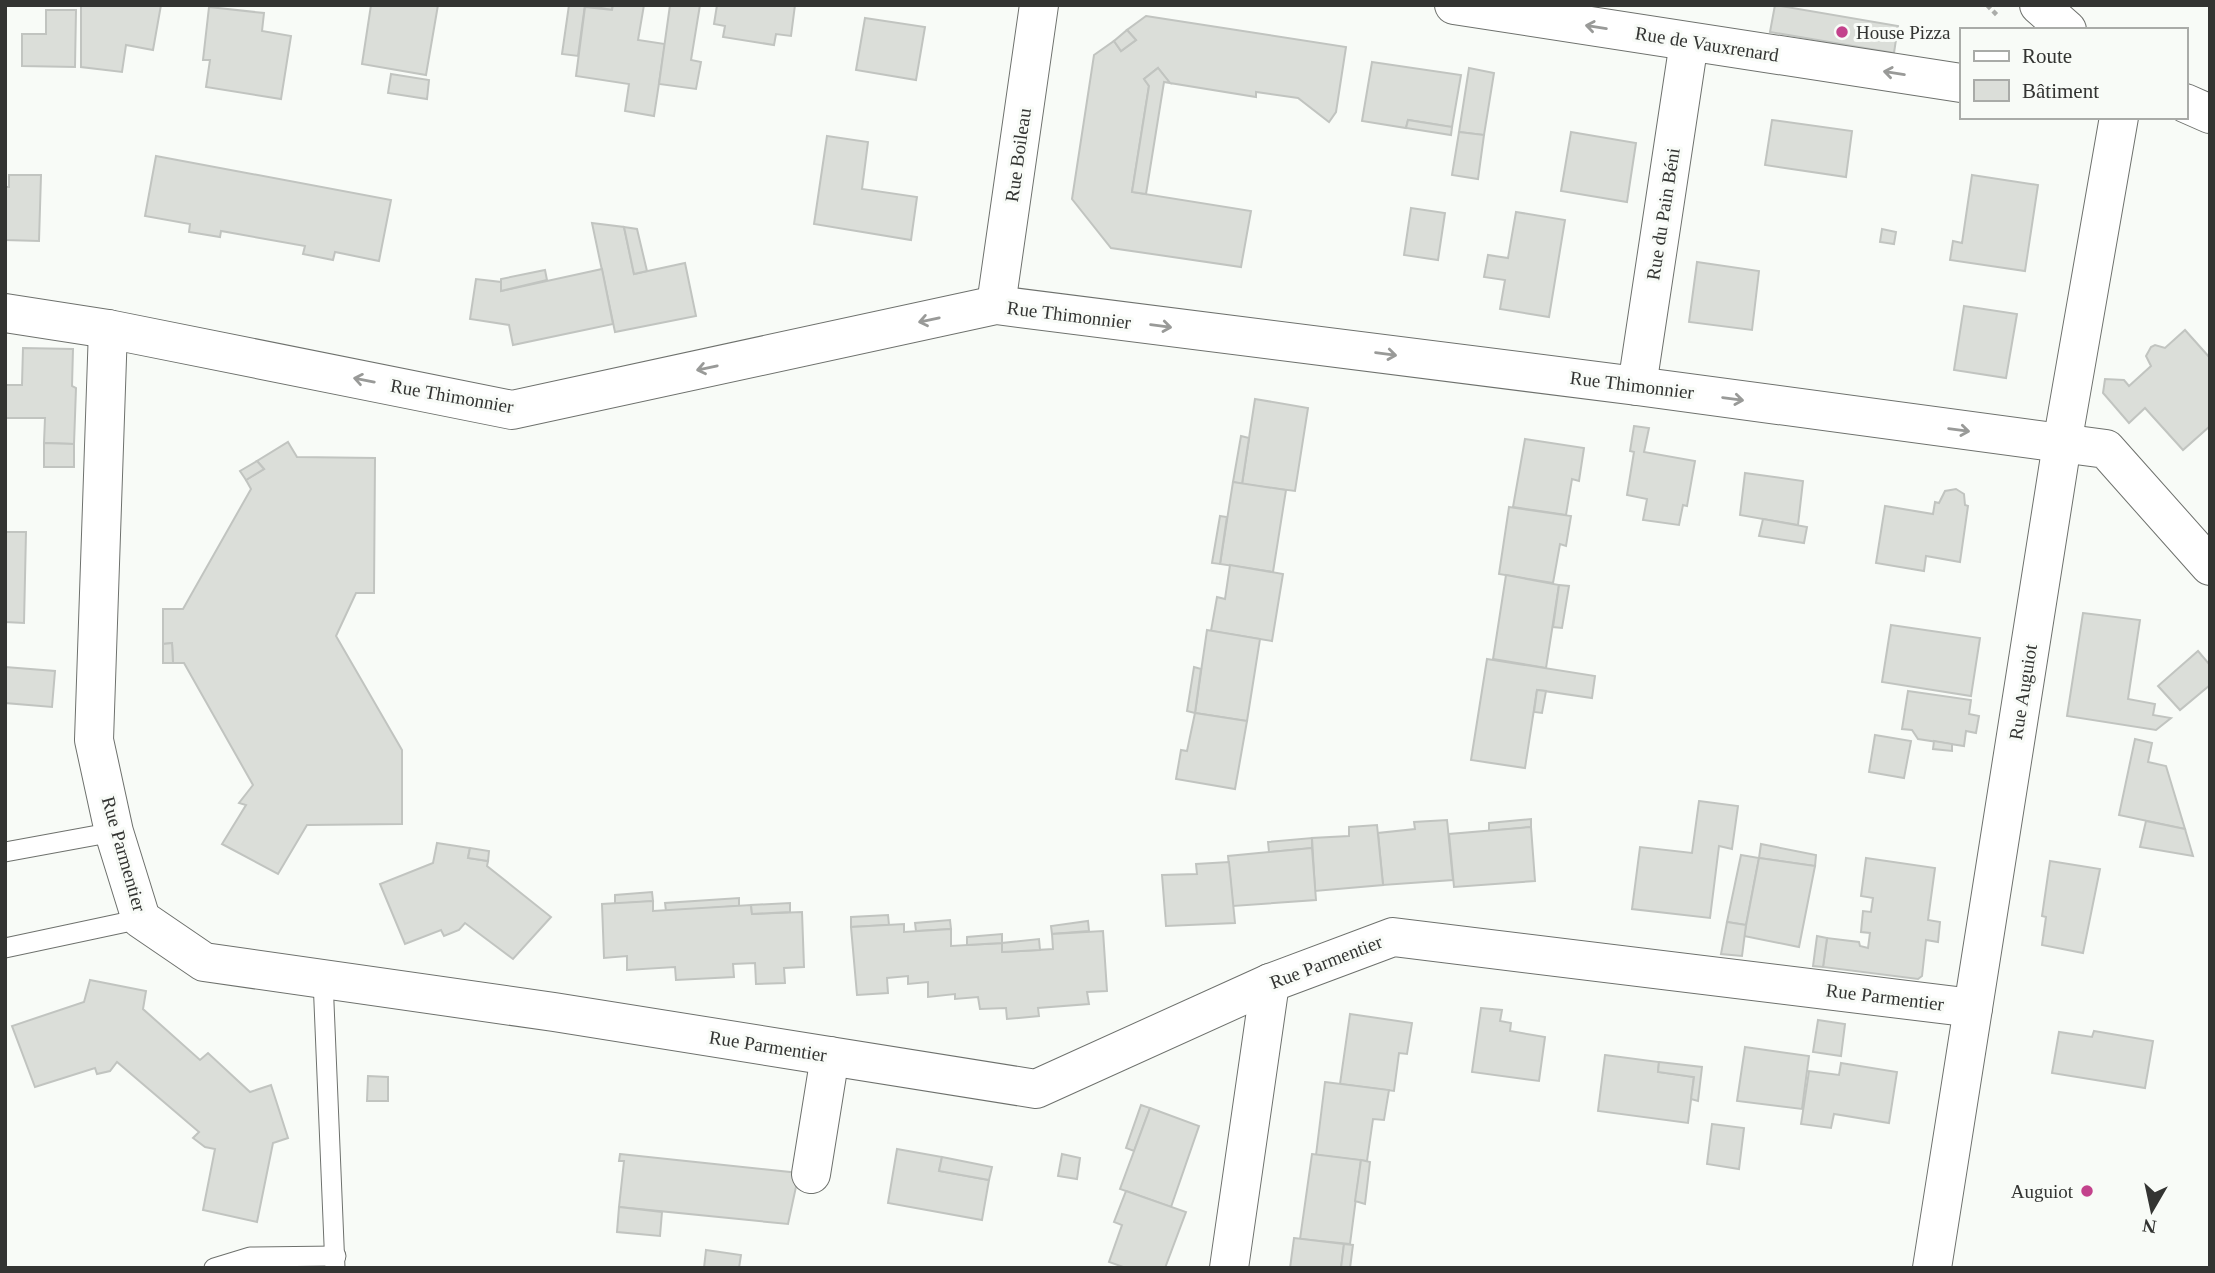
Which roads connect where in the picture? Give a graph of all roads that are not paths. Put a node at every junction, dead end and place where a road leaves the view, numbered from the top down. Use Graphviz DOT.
graph roads {
  1 [pos="1040,5"];
  2 [pos="1454,5"];
  3 [pos="2039,5"];
  4 [pos="2065,28"];
  5 [pos="1689,42"];
  6 [pos="1960,83"];
  7 [pos="2187,104"];
  8 [pos="2210,114"];
  9 [pos="2119,119"];
  10 [pos="996,305"];
  11 [pos="5,313"];
  12 [pos="108,329"];
  13 [pos="1637,386"];
  14 [pos="2062,444"];
  15 [pos="2210,566"];
  16 [pos="114,832"];
  17 [pos="5,852"];
  18 [pos="141,919"];
  19 [pos="5,948"];
  20 [pos="323,979"];
  21 [pos="1270,983"];
  22 [pos="1973,1008"];
  23 [pos="830,1056"];
  24 [pos="811,1174"];
  25 [pos="336,1262"];
  26 [pos="214,1268"];
  27 [pos="1229,1268"];
  28 [pos="1932,1268"];
  1 -- 10 [label="street, Rue Boileau"];
  5 -- 2 [label="street, Rue de Vauxrenard, one-way"];
  3 -- 4 [label="street"];
  6 -- 5 [label="street, Rue de Vauxrenard, one-way"];
  5 -- 13 [label="street, Rue du Pain Béni"];
  7 -- 8 [label="street"];
  9 -- 14 [label="street, Rue Auguiot"];
  10 -- 12 [label="street, Rue Thimonnier, one-way"];
  10 -- 13 [label="street, Rue Thimonnier, one-way"];
  11 -- 12 [label="street, Rue Thimonnier"];
  12 -- 16 [label="street, Rue Parmentier"];
  13 -- 14 [label="street, Rue Thimonnier, one-way"];
  14 -- 15 [label="street, Rue Thimonnier"];
  14 -- 22 [label="street, Rue Auguiot"];
  16 -- 17 [label="lane"];
  16 -- 18 [label="street, Rue Parmentier"];
  18 -- 19 [label="lane"];
  18 -- 20 [label="street, Rue Parmentier"];
  20 -- 23 [label="street, Rue Parmentier"];
  20 -- 25 [label="lane"];
  21 -- 22 [label="street, Rue Parmentier"];
  21 -- 23 [label="street, Rue Parmentier"];
  21 -- 27 [label="street"];
  22 -- 28 [label="street, Rue Auguiot"];
  23 -- 24 [label="street"];
  25 -- 26 [label="lane"];
}
